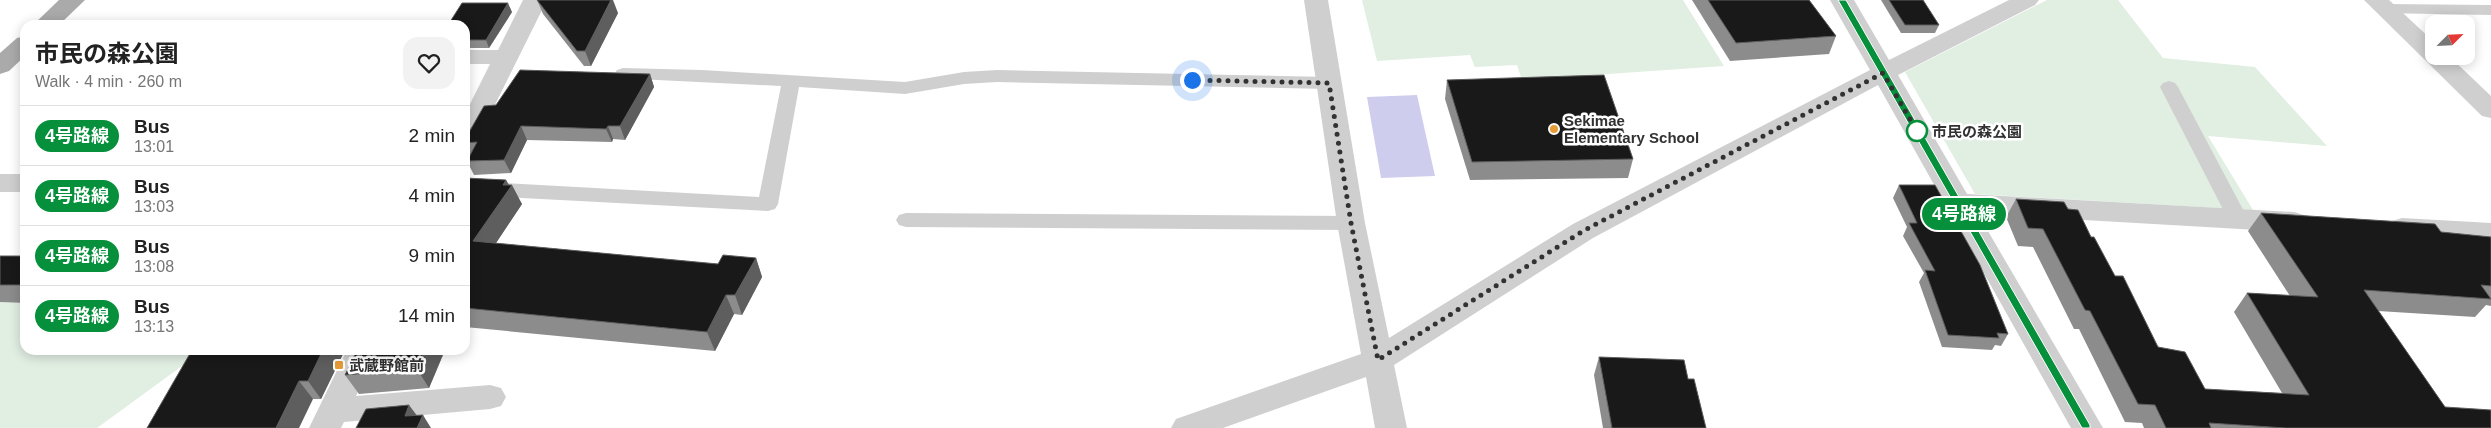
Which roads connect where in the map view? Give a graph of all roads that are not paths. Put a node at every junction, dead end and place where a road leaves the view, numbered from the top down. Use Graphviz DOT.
graph roads {
  1 [pos="73,0"];
  2 [pos="535,0"];
  3 [pos="1316,0"];
  4 [pos="1842,0"];
  5 [pos="2027,0"];
  6 [pos="2381,5"];
  7 [pos="2491,10"];
  8 [pos="51,20"];
  9 [pos="2425,47"];
  10 [pos="470,58"];
  11 [pos="2444,65"];
  12 [pos="507,67"];
  13 [pos="1883,73"];
  14 [pos="603,74"];
  15 [pos="791,81"];
  16 [pos="1329,83"];
  17 [pos="2169,87"];
  18 [pos="2489,106"];
  19 [pos="470,130"];
  20 [pos="0,183"];
  21 [pos="20,183"];
  22 [pos="470,188"];
  23 [pos="1958,203"];
  24 [pos="2238,219"];
  25 [pos="906,220"];
  26 [pos="1351,223"];
  27 [pos="2316,223"];
  28 [pos="2374,226"];
  29 [pos="2491,233"];
  30 [pos="360,355"];
  31 [pos="1378,360"];
  32 [pos="490,397"];
  33 [pos="329,419"];
  34 [pos="1187,428"];
  35 [pos="1391,428"];
  36 [pos="2086,428"];
  1 -- 8 [label="main road"];
  2 -- 12 [label="street"];
  3 -- 16 [label="street"];
  4 -- 13 [label="street"];
  5 -- 13 [label="street"];
  6 -- 7 [label="lane"];
  6 -- 9 [label="street"];
  10 -- 12 [label="street"];
  11 -- 18 [label="street"];
  12 -- 19 [label="street"];
  13 -- 23 [label="street"];
  13 -- 31 [label="street"];
  14 -- 15 [label="lane"];
  15 -- 16 [label="lane"];
  15 -- 22 [label="lane"];
  16 -- 26 [label="street"];
  17 -- 24 [label="lane"];
  20 -- 21 [label="street"];
  23 -- 24 [label="street"];
  23 -- 36 [label="street"];
  24 -- 27 [label="street"];
  25 -- 26 [label="lane"];
  26 -- 31 [label="street"];
  28 -- 29 [label="street"];
  30 -- 33 [label="street"];
  31 -- 34 [label="street"];
  31 -- 35 [label="street"];
  32 -- 33 [label="street"];
}
